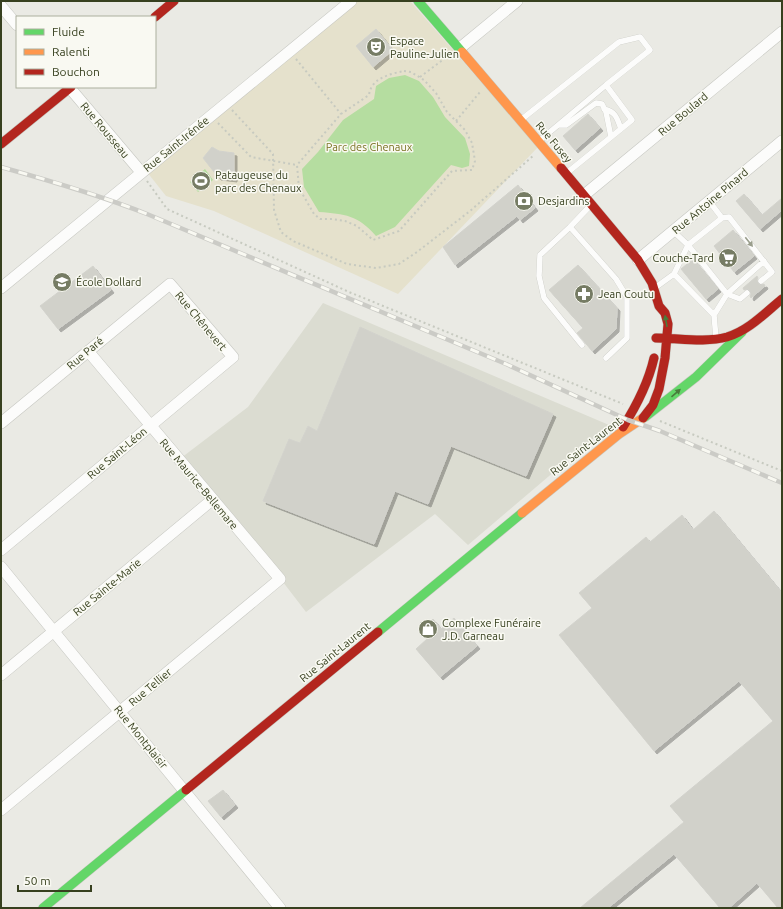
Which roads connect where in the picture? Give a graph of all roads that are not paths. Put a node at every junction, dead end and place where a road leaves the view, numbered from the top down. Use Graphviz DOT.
graph roads {
  1 [pos="6,1"];
  2 [pos="174,1"];
  3 [pos="351,1"];
  4 [pos="418,1"];
  5 [pos="517,1"];
  6 [pos="1,5"];
  7 [pos="156,16"];
  8 [pos="16,24"];
  9 [pos="782,32"];
  10 [pos="460,48"];
  11 [pos="606,85"];
  12 [pos="69,88"];
  13 [pos="71,88"];
  14 [pos="604,109"];
  15 [pos="520,120"];
  16 [pos="558,125"];
  17 [pos="621,129"];
  18 [pos="611,137"];
  19 [pos="782,141"];
  20 [pos="1,144"];
  21 [pos="540,144"];
  22 [pos="141,172"];
  23 [pos="565,174"];
  24 [pos="583,196"];
  25 [pos="709,201"];
  26 [pos="591,206"];
  27 [pos="722,218"];
  28 [pos="570,227"];
  29 [pos="673,231"];
  30 [pos="688,245"];
  31 [pos="638,260"];
  32 [pos="764,261"];
  33 [pos="674,274"];
  34 [pos="687,277"];
  35 [pos="681,281"];
  36 [pos="761,281"];
  37 [pos="170,284"];
  38 [pos="1,288"];
  39 [pos="655,289"];
  40 [pos="747,293"];
  41 [pos="727,294"];
  42 [pos="782,299"];
  43 [pos="714,315"];
  44 [pos="747,327"];
  45 [pos="668,338"];
  46 [pos="716,338"];
  47 [pos="582,345"];
  48 [pos="88,351"];
  49 [pos="233,357"];
  50 [pos="606,358"];
  51 [pos="646,416"];
  52 [pos="1,423"];
  53 [pos="150,425"];
  54 [pos="619,434"];
  55 [pos="212,500"];
  56 [pos="1,550"];
  57 [pos="1,567"];
  58 [pos="280,579"];
  59 [pos="54,631"];
  60 [pos="1,675"];
  61 [pos="120,712"];
  62 [pos="185,791"];
  63 [pos="1,810"];
  64 [pos="43,908"];
  65 [pos="280,908"];
  1 -- 6 [label="street"];
  2 -- 7 [label="main road"];
  3 -- 22 [label="street, Rue Saint-Irénée"];
  4 -- 10 [label="main road, Rue Fusey"];
  5 -- 10 [label="street"];
  6 -- 8 [label="street"];
  9 -- 24 [label="street, Rue Boulard"];
  10 -- 15 [label="main road, Rue Fusey"];
  11 -- 15 [label="lane"];
  11 -- 16 [label="lane"];
  11 -- 17 [label="lane"];
  12 -- 20 [label="main road"];
  13 -- 22 [label="street, Rue Rousseau"];
  14 -- 16 [label="lane"];
  14 -- 17 [label="lane"];
  14 -- 18 [label="lane"];
  15 -- 21 [label="main road, Rue Fusey"];
  16 -- 21 [label="lane"];
  17 -- 18 [label="lane"];
  18 -- 23 [label="lane"];
  19 -- 25 [label="street, Rue Antoine Pinard"];
  21 -- 23 [label="main road, Rue Fusey"];
  22 -- 38 [label="street, Rue Saint-Irénée"];
  23 -- 24 [label="main road, Rue Fusey"];
  24 -- 26 [label="main road, Rue Fusey"];
  25 -- 27 [label="lane"];
  25 -- 29 [label="street, Rue Antoine Pinard"];
  26 -- 28 [label="lane"];
  26 -- 31 [label="main road, Rue Fusey"];
  27 -- 30 [label="lane"];
  27 -- 32 [label="lane, one-way"];
  28 -- 47 [label="lane"];
  28 -- 50 [label="lane"];
  29 -- 30 [label="lane"];
  29 -- 31 [label="street, Rue Antoine Pinard"];
  30 -- 33 [label="lane"];
  30 -- 41 [label="lane"];
  31 -- 39 [label="main road, Rue Fusey"];
  32 -- 36 [label="lane"];
  32 -- 41 [label="lane"];
  33 -- 35 [label="lane"];
  33 -- 39 [label="lane"];
  34 -- 35 [label="lane"];
  35 -- 43 [label="lane"];
  37 -- 48 [label="street, Rue Paré"];
  37 -- 49 [label="street, Rue Chênevert"];
  45 -- 39 [label="main road, Rue Fusey, one-way"];
  40 -- 41 [label="lane"];
  41 -- 43 [label="lane"];
  42 -- 44 [label="main road"];
  43 -- 46 [label="lane"];
  44 -- 46 [label="main road"];
  51 -- 44 [label="main road, Rue Saint-Laurent, one-way"];
  45 -- 46 [label="main road"];
  45 -- 51 [label="main road, Rue Fusey"];
  45 -- 54 [label="main road"];
  48 -- 52 [label="street, Rue Paré"];
  48 -- 53 [label="street, Rue Maurice-Bellemare"];
  49 -- 53 [label="street, Rue Saint-Léon"];
  51 -- 54 [label="main road, Rue Saint-Laurent"];
  53 -- 55 [label="street, Rue Maurice-Bellemare"];
  53 -- 56 [label="street, Rue Saint-Léon"];
  54 -- 62 [label="main road, Rue Saint-Laurent"];
  55 -- 58 [label="street, Rue Maurice-Bellemare"];
  55 -- 59 [label="street, Rue Sainte-Marie"];
  57 -- 59 [label="street, Rue Montplaisir"];
  58 -- 61 [label="street, Rue Tellier"];
  59 -- 60 [label="street, Rue Sainte-Marie"];
  59 -- 61 [label="street, Rue Montplaisir"];
  61 -- 62 [label="street, Rue Montplaisir"];
  61 -- 63 [label="street, Rue Tellier"];
  62 -- 64 [label="main road, Rue Saint-Laurent"];
  62 -- 65 [label="street, Rue Montplaisir"];
}
